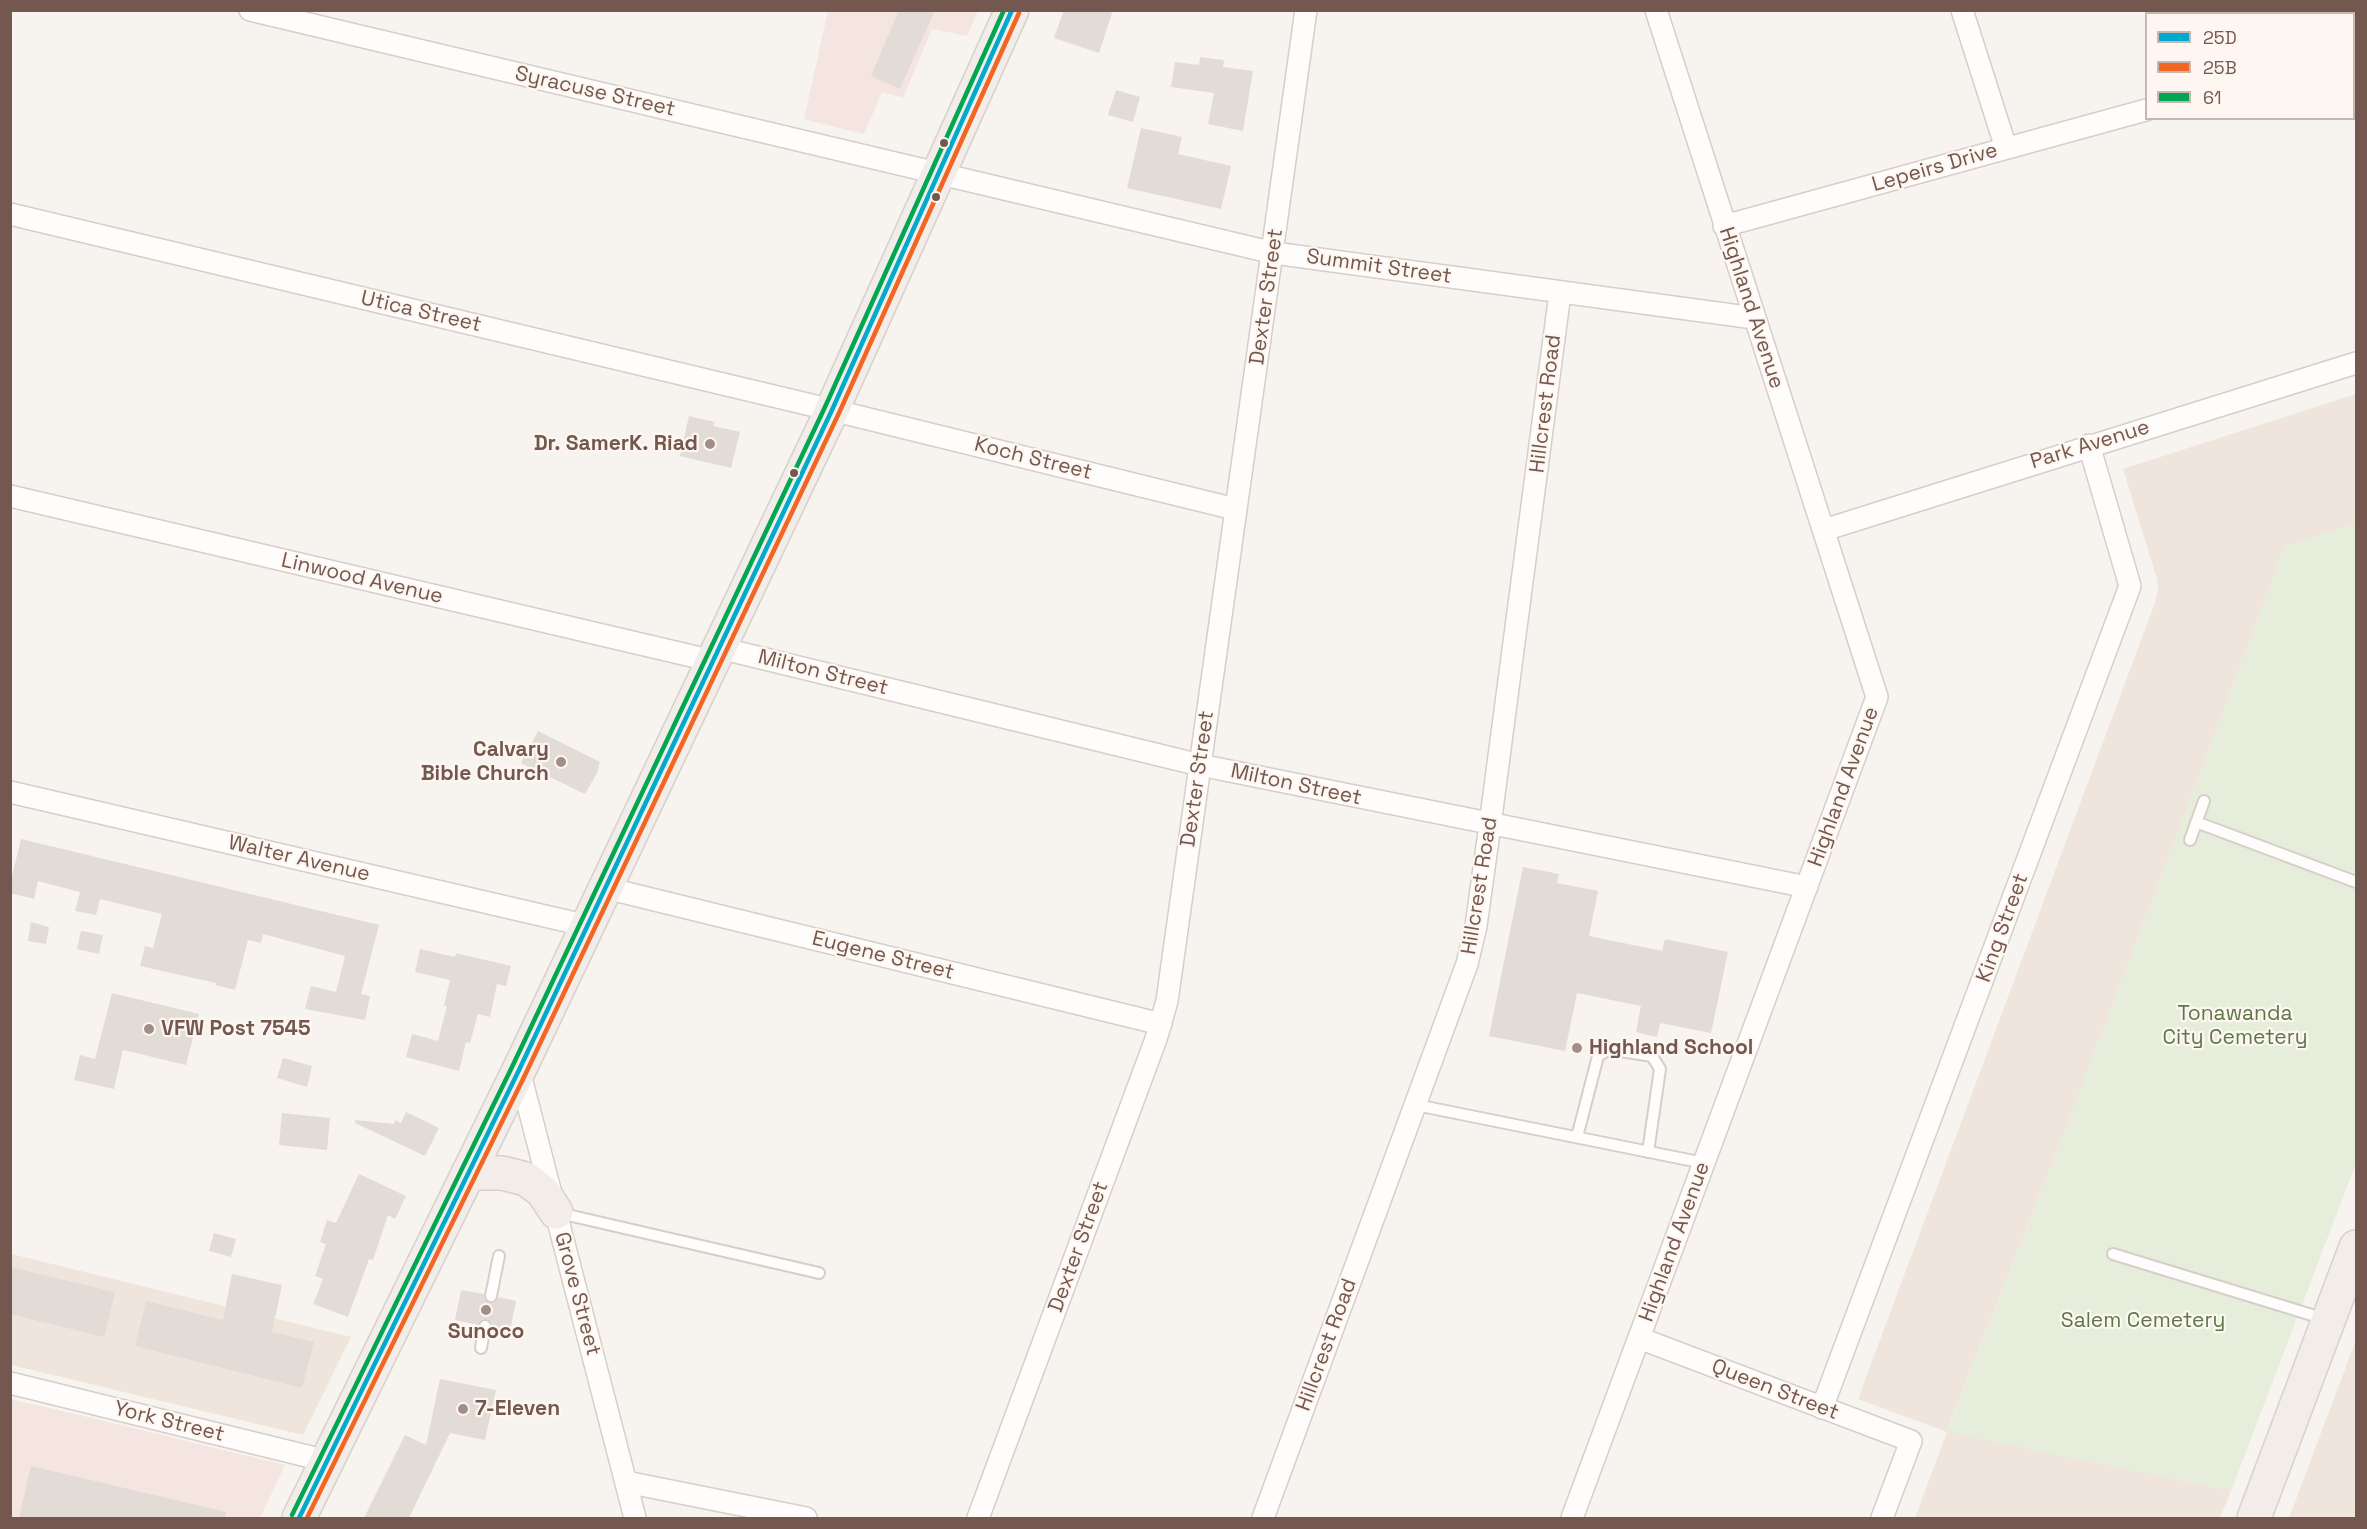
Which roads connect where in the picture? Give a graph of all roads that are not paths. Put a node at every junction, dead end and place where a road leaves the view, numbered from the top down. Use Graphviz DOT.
graph roads {
  1 [pos="250,10"];
  2 [pos="1012,10"];
  3 [pos="1306,10"];
  4 [pos="1656,10"];
  5 [pos="1962,10"];
  6 [pos="2145,110"];
  7 [pos="2006,148"];
  8 [pos="939,173"];
  9 [pos="10,214"];
  10 [pos="1724,226"];
  11 [pos="1274,253"];
  12 [pos="1560,292"];
  13 [pos="1754,318"];
  14 [pos="2356,363"];
  15 [pos="832,410"];
  16 [pos="2089,445"];
  17 [pos="10,496"];
  18 [pos="1235,508"];
  19 [pos="1824,530"];
  20 [pos="717,655"];
  21 [pos="1200,765"];
  22 [pos="10,792"];
  23 [pos="2204,801"];
  24 [pos="2196,822"];
  25 [pos="1490,825"];
  26 [pos="2190,840"];
  27 [pos="2356,882"];
  28 [pos="1807,887"];
  29 [pos="606,888"];
  30 [pos="588,926"];
  31 [pos="1161,1024"];
  32 [pos="519,1070"];
  33 [pos="1416,1105"];
  34 [pos="1577,1137"];
  35 [pos="1648,1152"];
  36 [pos="1704,1163"];
  37 [pos="468,1173"];
  38 [pos="556,1212"];
  39 [pos="2356,1247"];
  40 [pos="2113,1254"];
  41 [pos="499,1256"];
  42 [pos="819,1273"];
  43 [pos="491,1296"];
  44 [pos="2328,1320"];
  45 [pos="485,1326"];
  46 [pos="1639,1338"];
  47 [pos="481,1348"];
  48 [pos="10,1383"];
  49 [pos="1822,1408"];
  50 [pos="327,1461"];
  51 [pos="626,1482"];
  52 [pos="299,1518"];
  53 [pos="635,1518"];
  54 [pos="806,1518"];
  55 [pos="978,1518"];
  56 [pos="1263,1518"];
  57 [pos="1572,1518"];
  58 [pos="1882,1518"];
  59 [pos="2254,1518"];
  1 -- 8 [label="street, Syracuse Street"];
  2 -- 8 [label="main road"];
  3 -- 11 [label="street, Dexter Street"];
  4 -- 10 [label="street, Highland Avenue"];
  5 -- 7 [label="street"];
  6 -- 7 [label="street, Lepeirs Drive"];
  7 -- 10 [label="street, Lepeirs Drive"];
  8 -- 11 [label="street, Summit Street"];
  8 -- 15 [label="main road"];
  9 -- 15 [label="street, Utica Street"];
  10 -- 13 [label="street, Highland Avenue"];
  11 -- 12 [label="street, Summit Street"];
  11 -- 18 [label="street, Dexter Street"];
  12 -- 13 [label="street, Summit Street"];
  12 -- 25 [label="street, Hillcrest Road"];
  13 -- 19 [label="street, Highland Avenue"];
  14 -- 16 [label="street, Park Avenue"];
  15 -- 18 [label="street, Koch Street"];
  15 -- 20 [label="main road"];
  16 -- 19 [label="street, Park Avenue"];
  16 -- 49 [label="street, King Street"];
  17 -- 20 [label="street, Linwood Avenue"];
  18 -- 21 [label="street, Dexter Street"];
  19 -- 28 [label="street, Highland Avenue"];
  20 -- 21 [label="street, Milton Street"];
  20 -- 29 [label="main road"];
  21 -- 25 [label="street, Milton Street"];
  21 -- 31 [label="street, Dexter Street"];
  22 -- 30 [label="street, Walter Avenue"];
  23 -- 24 [label="lane"];
  24 -- 26 [label="lane"];
  24 -- 27 [label="lane"];
  25 -- 28 [label="street, Milton Street"];
  25 -- 33 [label="street, Hillcrest Road"];
  28 -- 36 [label="street, Highland Avenue"];
  29 -- 30 [label="main road"];
  29 -- 31 [label="street, Eugene Street"];
  30 -- 32 [label="main road"];
  31 -- 55 [label="street, Dexter Street"];
  32 -- 37 [label="main road"];
  32 -- 38 [label="street, Grove Street"];
  33 -- 34 [label="lane"];
  33 -- 56 [label="street, Hillcrest Road"];
  34 -- 35 [label="lane"];
  34 -- 35 [label="lane"];
  35 -- 36 [label="lane"];
  36 -- 46 [label="street, Highland Avenue"];
  37 -- 38 [label="main road"];
  37 -- 50 [label="main road"];
  38 -- 42 [label="lane"];
  38 -- 51 [label="street, Grove Street"];
  39 -- 44 [label="main road"];
  40 -- 44 [label="lane"];
  41 -- 43 [label="lane"];
  44 -- 59 [label="main road"];
  45 -- 47 [label="lane"];
  46 -- 49 [label="street, Queen Street"];
  46 -- 57 [label="street, Highland Avenue"];
  48 -- 50 [label="street, York Street"];
  49 -- 58 [label="street, Queen Street"];
  50 -- 52 [label="main road"];
  51 -- 53 [label="street, Grove Street"];
  51 -- 54 [label="street"];
}
